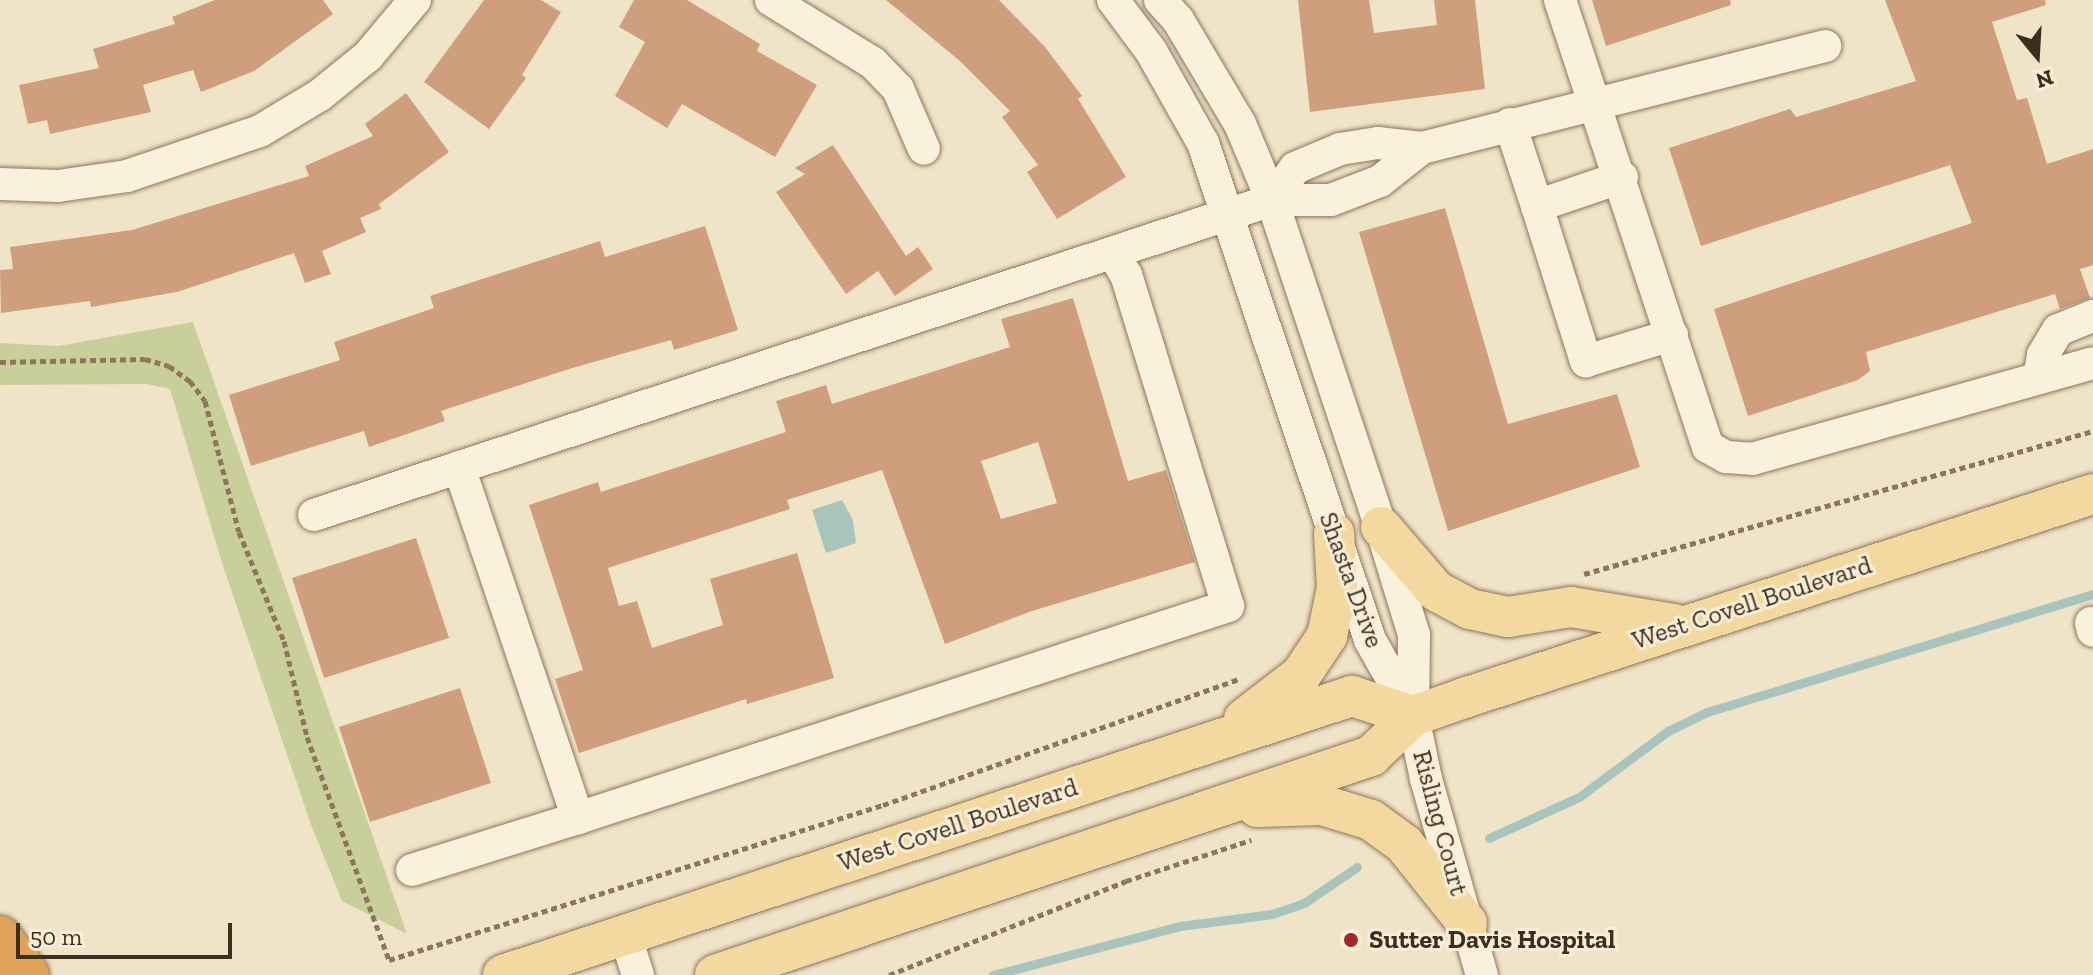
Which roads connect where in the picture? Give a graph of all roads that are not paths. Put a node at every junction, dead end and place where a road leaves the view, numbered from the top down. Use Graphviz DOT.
graph roads {
  1 [pos="415,0"];
  2 [pos="771,0"];
  3 [pos="1113,0"];
  4 [pos="1160,0"];
  5 [pos="1560,0"];
  6 [pos="1825,46"];
  7 [pos="1594,102"];
  8 [pos="1510,124"];
  9 [pos="1422,148"];
  10 [pos="924,149"];
  11 [pos="1622,177"];
  12 [pos="0,184"];
  13 [pos="1272,200"];
  14 [pos="1537,206"];
  15 [pos="1228,214"];
  16 [pos="1113,253"];
  17 [pos="2093,316"];
  18 [pos="1672,335"];
  19 [pos="2093,363"];
  20 [pos="2039,378"];
  21 [pos="459,467"];
  22 [pos="2093,494"];
  23 [pos="314,515"];
  24 [pos="1381,527"];
  25 [pos="1334,533"];
  26 [pos="1682,625"];
  27 [pos="1413,716"];
  28 [pos="1211,741"];
  29 [pos="1225,806"];
  30 [pos="578,818"];
  31 [pos="412,870"];
  32 [pos="1467,923"];
  33 [pos="625,935"];
  34 [pos="0,938"];
  35 [pos="27,975"];
  36 [pos="503,975"];
  37 [pos="638,975"];
  38 [pos="715,975"];
  39 [pos="1482,975"];
  1 -- 12 [label="street"];
  2 -- 10 [label="street"];
  3 -- 15 [label="street, Shasta Drive"];
  4 -- 13 [label="street, Shasta Drive"];
  5 -- 7 [label="street"];
  6 -- 7 [label="street"];
  7 -- 8 [label="street"];
  7 -- 11 [label="street"];
  8 -- 9 [label="street"];
  8 -- 14 [label="street"];
  9 -- 13 [label="street"];
  9 -- 13 [label="street"];
  11 -- 14 [label="street"];
  11 -- 18 [label="street"];
  13 -- 15 [label="street"];
  13 -- 24 [label="street, Shasta Drive"];
  14 -- 18 [label="street"];
  15 -- 16 [label="street"];
  15 -- 25 [label="street, Shasta Drive"];
  16 -- 21 [label="street"];
  16 -- 30 [label="street"];
  17 -- 20 [label="street"];
  18 -- 20 [label="street"];
  19 -- 20 [label="street"];
  21 -- 23 [label="street"];
  21 -- 30 [label="street"];
  22 -- 26 [label="main road, West Covell Boulevard"];
  24 -- 26 [label="main road"];
  24 -- 27 [label="street, Shasta Drive"];
  25 -- 27 [label="street, Shasta Drive"];
  25 -- 28 [label="main road"];
  26 -- 27 [label="main road, West Covell Boulevard"];
  27 -- 28 [label="main road, West Covell Boulevard"];
  27 -- 29 [label="main road, West Covell Boulevard"];
  27 -- 32 [label="street, Risling Court"];
  28 -- 33 [label="main road, West Covell Boulevard"];
  29 -- 32 [label="main road"];
  29 -- 38 [label="main road, West Covell Boulevard"];
  30 -- 31 [label="street"];
  32 -- 39 [label="street, Risling Court"];
  33 -- 36 [label="main road, West Covell Boulevard"];
  33 -- 37 [label="street"];
  34 -- 35 [label="highway"];
}
